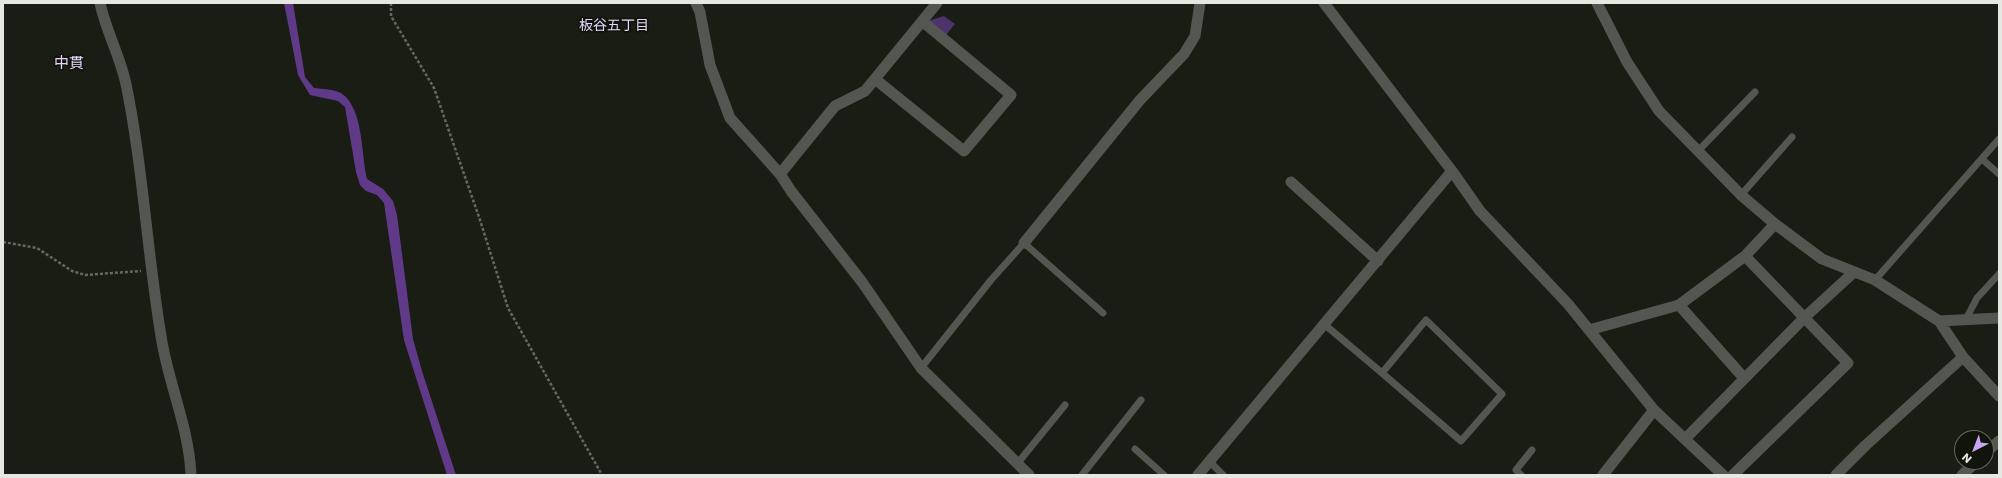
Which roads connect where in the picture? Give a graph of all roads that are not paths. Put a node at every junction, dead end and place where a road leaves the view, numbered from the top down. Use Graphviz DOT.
graph roads {
  1 [pos="100,3"];
  2 [pos="696,3"];
  3 [pos="937,3"];
  4 [pos="1200,3"];
  5 [pos="1324,3"];
  6 [pos="1597,3"];
  7 [pos="922,21"];
  8 [pos="875,79"];
  9 [pos="1755,92"];
  10 [pos="1792,138"];
  11 [pos="1999,139"];
  12 [pos="1698,151"];
  13 [pos="1982,159"];
  14 [pos="1452,172"];
  15 [pos="780,174"];
  16 [pos="1999,174"];
  17 [pos="1291,182"];
  18 [pos="1741,195"];
  19 [pos="1775,224"];
  20 [pos="1024,243"];
  21 [pos="1744,256"];
  22 [pos="1378,260"];
  23 [pos="1854,272"];
  24 [pos="1999,274"];
  25 [pos="1875,280"];
  26 [pos="1679,305"];
  27 [pos="1103,313"];
  28 [pos="1804,318"];
  29 [pos="1999,318"];
  30 [pos="1939,321"];
  31 [pos="1965,321"];
  32 [pos="1324,324"];
  33 [pos="1589,330"];
  34 [pos="1963,358"];
  35 [pos="921,368"];
  36 [pos="1382,373"];
  37 [pos="1744,378"];
  38 [pos="1999,396"];
  39 [pos="1141,400"];
  40 [pos="1065,405"];
  41 [pos="1654,410"];
  42 [pos="1685,439"];
  43 [pos="1135,449"];
  44 [pos="1532,450"];
  45 [pos="1209,461"];
  46 [pos="1017,464"];
  47 [pos="1028,474"];
  48 [pos="191,475"];
  49 [pos="1082,475"];
  50 [pos="1164,475"];
  51 [pos="1198,475"];
  52 [pos="1224,475"];
  53 [pos="1521,475"];
  54 [pos="1603,475"];
  55 [pos="1723,475"];
  56 [pos="1733,475"];
  57 [pos="1836,475"];
  1 -- 48 [label="street"];
  2 -- 15 [label="street"];
  3 -- 7 [label="street"];
  4 -- 20 [label="street"];
  5 -- 14 [label="street"];
  6 -- 12 [label="street"];
  7 -- 8 [label="street"];
  7 -- 8 [label="street"];
  8 -- 15 [label="street"];
  9 -- 12 [label="lane"];
  10 -- 18 [label="lane"];
  11 -- 13 [label="lane"];
  12 -- 18 [label="street"];
  13 -- 16 [label="lane"];
  13 -- 25 [label="lane"];
  14 -- 22 [label="street"];
  14 -- 33 [label="street"];
  15 -- 35 [label="street"];
  17 -- 22 [label="street"];
  18 -- 19 [label="street"];
  19 -- 21 [label="street"];
  19 -- 23 [label="street"];
  20 -- 27 [label="lane"];
  20 -- 35 [label="lane"];
  21 -- 26 [label="street"];
  21 -- 28 [label="street"];
  22 -- 32 [label="street"];
  23 -- 25 [label="street"];
  23 -- 28 [label="street"];
  24 -- 31 [label="lane"];
  25 -- 30 [label="street"];
  26 -- 33 [label="street"];
  26 -- 37 [label="street"];
  28 -- 37 [label="street"];
  28 -- 56 [label="street"];
  29 -- 31 [label="street"];
  30 -- 31 [label="street"];
  30 -- 34 [label="street"];
  32 -- 36 [label="lane"];
  32 -- 45 [label="street"];
  33 -- 41 [label="street"];
  34 -- 38 [label="street"];
  34 -- 57 [label="street"];
  35 -- 46 [label="street"];
  36 -- 36 [label="lane"];
  37 -- 42 [label="street"];
  39 -- 49 [label="lane"];
  40 -- 46 [label="lane"];
  41 -- 42 [label="street"];
  41 -- 54 [label="street"];
  42 -- 55 [label="street"];
  43 -- 50 [label="lane"];
  44 -- 53 [label="lane"];
  45 -- 51 [label="street"];
  45 -- 52 [label="lane"];
  46 -- 47 [label="street"];
}
